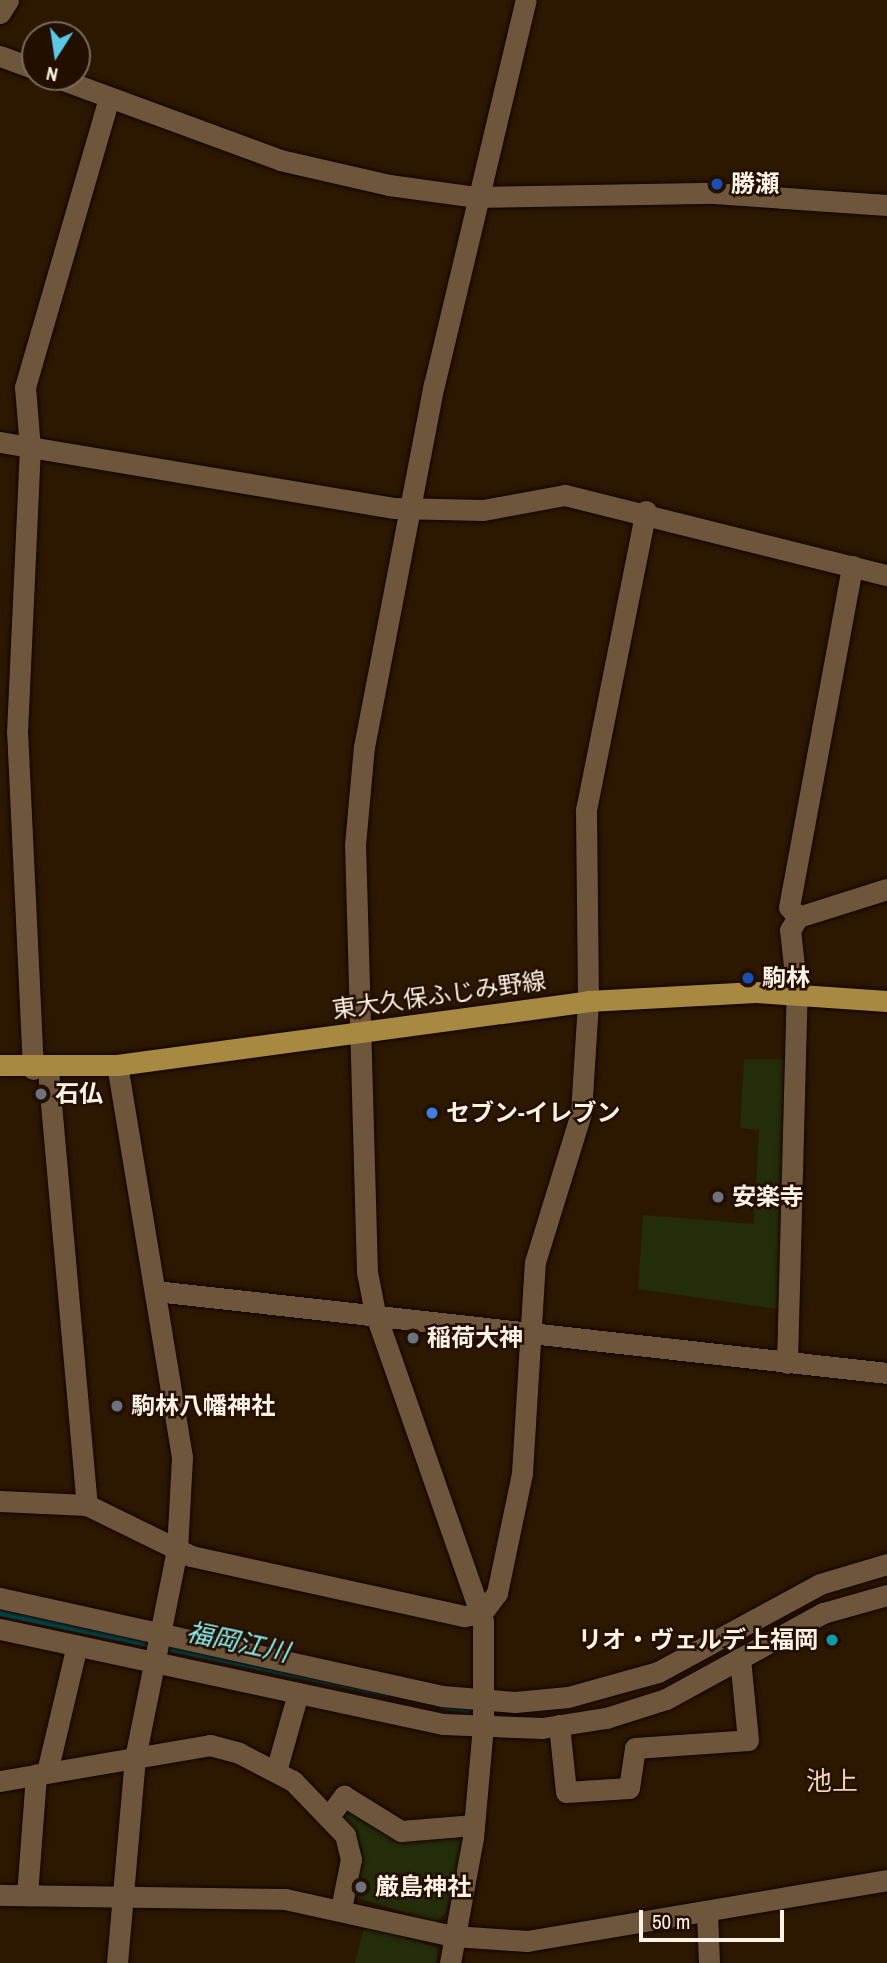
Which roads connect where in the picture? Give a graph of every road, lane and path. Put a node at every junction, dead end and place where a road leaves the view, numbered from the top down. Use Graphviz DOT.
graph roads {
  1 [pos="8,0"];
  2 [pos="526,0"];
  3 [pos="0,13"];
  4 [pos="0,56"];
  5 [pos="21,64"];
  6 [pos="89,91"];
  7 [pos="109,99"];
  8 [pos="475,197"];
  9 [pos="887,205"];
  10 [pos="0,442"];
  11 [pos="30,448"];
  12 [pos="410,506"];
  13 [pos="646,511"];
  14 [pos="852,566"];
  15 [pos="887,575"];
  16 [pos="887,889"];
  17 [pos="798,918"];
  18 [pos="797,993"];
  19 [pos="588,1001"];
  20 [pos="887,1002"];
  21 [pos="361,1032"];
  22 [pos="0,1065"];
  23 [pos="117,1065"];
  24 [pos="40,1070"];
  25 [pos="156,1291"];
  26 [pos="375,1313"];
  27 [pos="534,1332"];
  28 [pos="787,1363"];
  29 [pos="887,1373"];
  30 [pos="0,1501"];
  31 [pos="87,1505"];
  32 [pos="177,1550"];
  33 [pos="887,1564"];
  34 [pos="887,1595"];
  35 [pos="0,1598"];
  36 [pos="482,1613"];
  37 [pos="0,1629"];
  38 [pos="161,1634"];
  39 [pos="76,1645"];
  40 [pos="740,1658"];
  41 [pos="154,1662"];
  42 [pos="298,1693"];
  43 [pos="483,1701"];
  44 [pos="559,1726"];
  45 [pos="483,1727"];
  46 [pos="135,1758"];
  47 [pos="276,1771"];
  48 [pos="41,1773"];
  49 [pos="0,1781"];
  50 [pos="330,1815"];
  51 [pos="474,1825"];
  52 [pos="887,1880"];
  53 [pos="0,1895"];
  54 [pos="27,1895"];
  55 [pos="123,1896"];
  56 [pos="341,1909"];
  57 [pos="707,1913"];
  58 [pos="453,1936"];
  59 [pos="117,1963"];
  60 [pos="450,1963"];
  61 [pos="709,1963"];
  1 -- 3 [label="street"];
  2 -- 8 [label="street"];
  4 -- 5 [label="street"];
  6 -- 7 [label="street"];
  7 -- 8 [label="street"];
  7 -- 11 [label="street"];
  8 -- 9 [label="street"];
  8 -- 12 [label="street"];
  10 -- 11 [label="street"];
  11 -- 12 [label="street"];
  11 -- 24 [label="street"];
  12 -- 13 [label="street"];
  12 -- 21 [label="street"];
  13 -- 14 [label="street"];
  13 -- 19 [label="street"];
  14 -- 15 [label="street"];
  14 -- 17 [label="street"];
  16 -- 17 [label="street"];
  17 -- 18 [label="street"];
  18 -- 19 [label="main road, 東大久保ふじみ野線"];
  18 -- 20 [label="main road, 東大久保ふじみ野線"];
  18 -- 28 [label="street"];
  19 -- 21 [label="main road, 東大久保ふじみ野線"];
  19 -- 27 [label="street"];
  21 -- 23 [label="main road, 東大久保ふじみ野線"];
  21 -- 26 [label="street"];
  22 -- 24 [label="main road, 東大久保ふじみ野線"];
  23 -- 24 [label="main road, 東大久保ふじみ野線"];
  23 -- 25 [label="street"];
  24 -- 31 [label="street"];
  25 -- 26 [label="street"];
  25 -- 32 [label="street"];
  26 -- 27 [label="street"];
  26 -- 36 [label="street"];
  27 -- 28 [label="street"];
  27 -- 36 [label="street"];
  28 -- 29 [label="street"];
  30 -- 31 [label="street"];
  31 -- 32 [label="street"];
  32 -- 36 [label="street"];
  32 -- 38 [label="street"];
  33 -- 43 [label="street"];
  34 -- 40 [label="street"];
  35 -- 38 [label="street"];
  36 -- 43 [label="street"];
  37 -- 39 [label="street"];
  38 -- 41 [label="street"];
  38 -- 43 [label="street"];
  39 -- 41 [label="street"];
  39 -- 48 [label="street"];
  40 -- 44 [label="street"];
  40 -- 44 [label="street"];
  41 -- 42 [label="street"];
  41 -- 46 [label="street"];
  42 -- 45 [label="street"];
  42 -- 47 [label="street"];
  43 -- 45 [label="street"];
  44 -- 45 [label="street"];
  45 -- 51 [label="street"];
  46 -- 47 [label="street"];
  46 -- 48 [label="street"];
  46 -- 55 [label="street"];
  47 -- 50 [label="street"];
  48 -- 49 [label="street"];
  48 -- 54 [label="street"];
  50 -- 51 [label="street"];
  50 -- 56 [label="street"];
  51 -- 58 [label="street"];
  52 -- 57 [label="street"];
  53 -- 54 [label="street"];
  54 -- 55 [label="street"];
  55 -- 56 [label="street"];
  55 -- 59 [label="street"];
  56 -- 58 [label="street"];
  57 -- 58 [label="street"];
  57 -- 61 [label="street"];
  58 -- 60 [label="street"];
}
